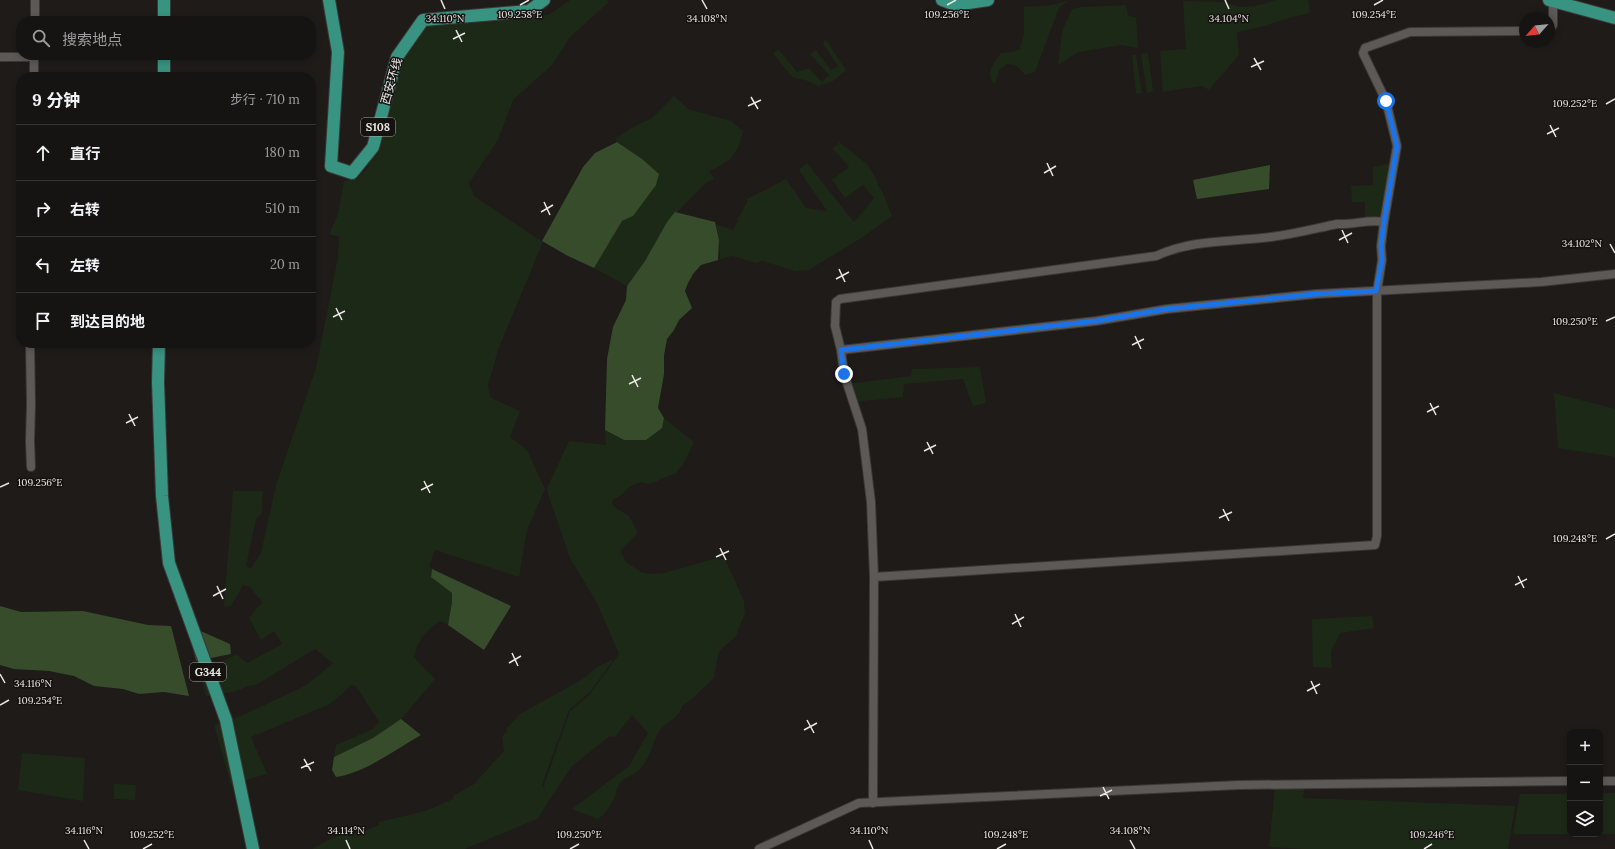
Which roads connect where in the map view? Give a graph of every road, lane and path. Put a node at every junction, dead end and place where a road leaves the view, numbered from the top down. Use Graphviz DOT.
graph roads {
  1 [pos="36,0"];
  2 [pos="164,0"];
  3 [pos="329,0"];
  4 [pos="544,0"];
  5 [pos="942,0"];
  6 [pos="988,0"];
  7 [pos="1552,0"];
  8 [pos="1552,12"];
  9 [pos="35,16"];
  10 [pos="164,16"];
  11 [pos="1615,18"];
  12 [pos="1519,31"];
  13 [pos="0,57"];
  14 [pos="16,57"];
  15 [pos="34,60"];
  16 [pos="164,60"];
  17 [pos="34,72"];
  18 [pos="164,72"];
  19 [pos="1384,222"];
  20 [pos="1615,274"];
  21 [pos="1376,291"];
  22 [pos="30,348"];
  23 [pos="159,348"];
  24 [pos="841,350"];
  25 [pos="31,467"];
  26 [pos="874,576"];
  27 [pos="1567,781"];
  28 [pos="1603,781"];
  29 [pos="1615,781"];
  30 [pos="873,803"];
  31 [pos="253,849"];
  32 [pos="759,849"];
  1 -- 9 [label="street"];
  2 -- 10 [label="main road"];
  3 -- 4 [label="main road, 西安环线 / S108"];
  5 -- 6 [label="main road"];
  7 -- 8 [label="street"];
  7 -- 11 [label="main road"];
  12 -- 19 [label="street"];
  13 -- 14 [label="street"];
  15 -- 17 [label="street"];
  16 -- 18 [label="main road"];
  19 -- 21 [label="street"];
  19 -- 24 [label="street"];
  20 -- 21 [label="street"];
  21 -- 24 [label="street"];
  21 -- 26 [label="street"];
  22 -- 25 [label="street"];
  23 -- 31 [label="main road, G344"];
  24 -- 26 [label="street"];
  26 -- 30 [label="street"];
  27 -- 30 [label="street"];
  28 -- 29 [label="street"];
  30 -- 32 [label="street"];
}
